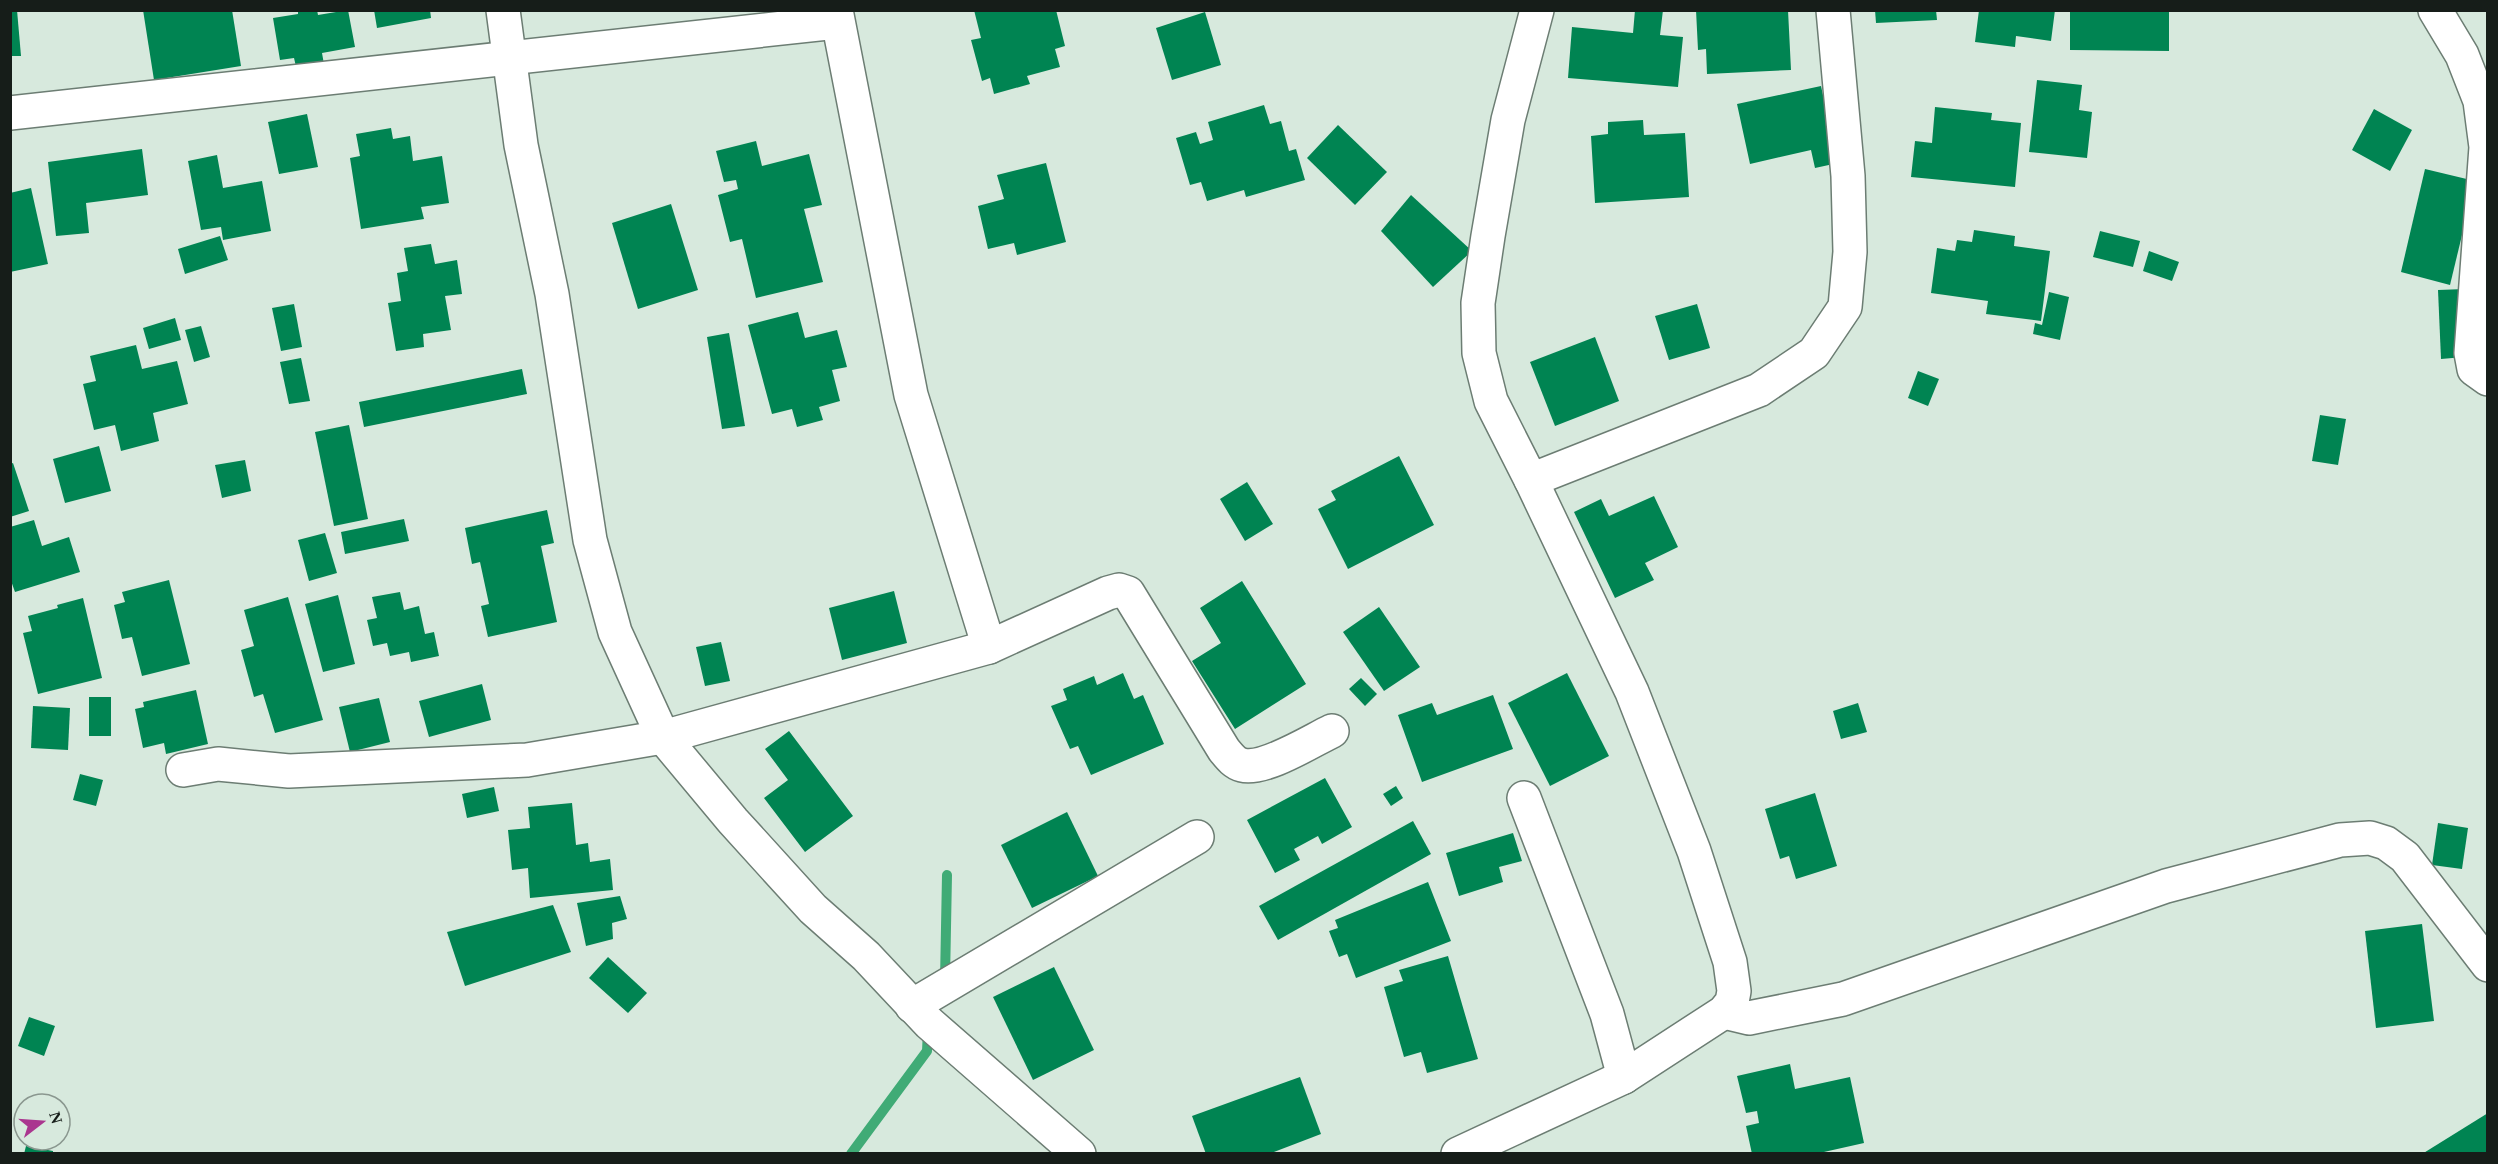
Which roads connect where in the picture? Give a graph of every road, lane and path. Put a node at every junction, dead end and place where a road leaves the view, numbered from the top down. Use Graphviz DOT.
graph roads {
  1 [pos="503,10"];
  2 [pos="1537,10"];
  3 [pos="1833,10"];
  4 [pos="2435,10"];
  5 [pos="836,16"];
  6 [pos="511,58"];
  7 [pos="10,113"];
  8 [pos="2487,379"];
  9 [pos="1531,480"];
  10 [pos="989,647"];
  11 [pos="1332,731"];
  12 [pos="663,737"];
  13 [pos="183,770"];
  14 [pos="1524,798"];
  15 [pos="1197,837"];
  16 [pos="2487,965"];
  17 [pos="912,1006"];
  18 [pos="1724,1012"];
  19 [pos="1624,1077"];
  20 [pos="1079,1154"];
  21 [pos="1458,1154"];
  1 -- 6 [label="street"];
  2 -- 9 [label="street"];
  3 -- 9 [label="street"];
  4 -- 8 [label="street"];
  5 -- 6 [label="street"];
  5 -- 10 [label="street"];
  6 -- 7 [label="street"];
  6 -- 12 [label="street"];
  9 -- 18 [label="street"];
  10 -- 11 [label="street"];
  10 -- 12 [label="street"];
  12 -- 13 [label="street"];
  12 -- 17 [label="street"];
  14 -- 19 [label="street"];
  15 -- 17 [label="street"];
  16 -- 18 [label="street"];
  17 -- 20 [label="street"];
  18 -- 19 [label="street"];
  19 -- 21 [label="street"];
}
